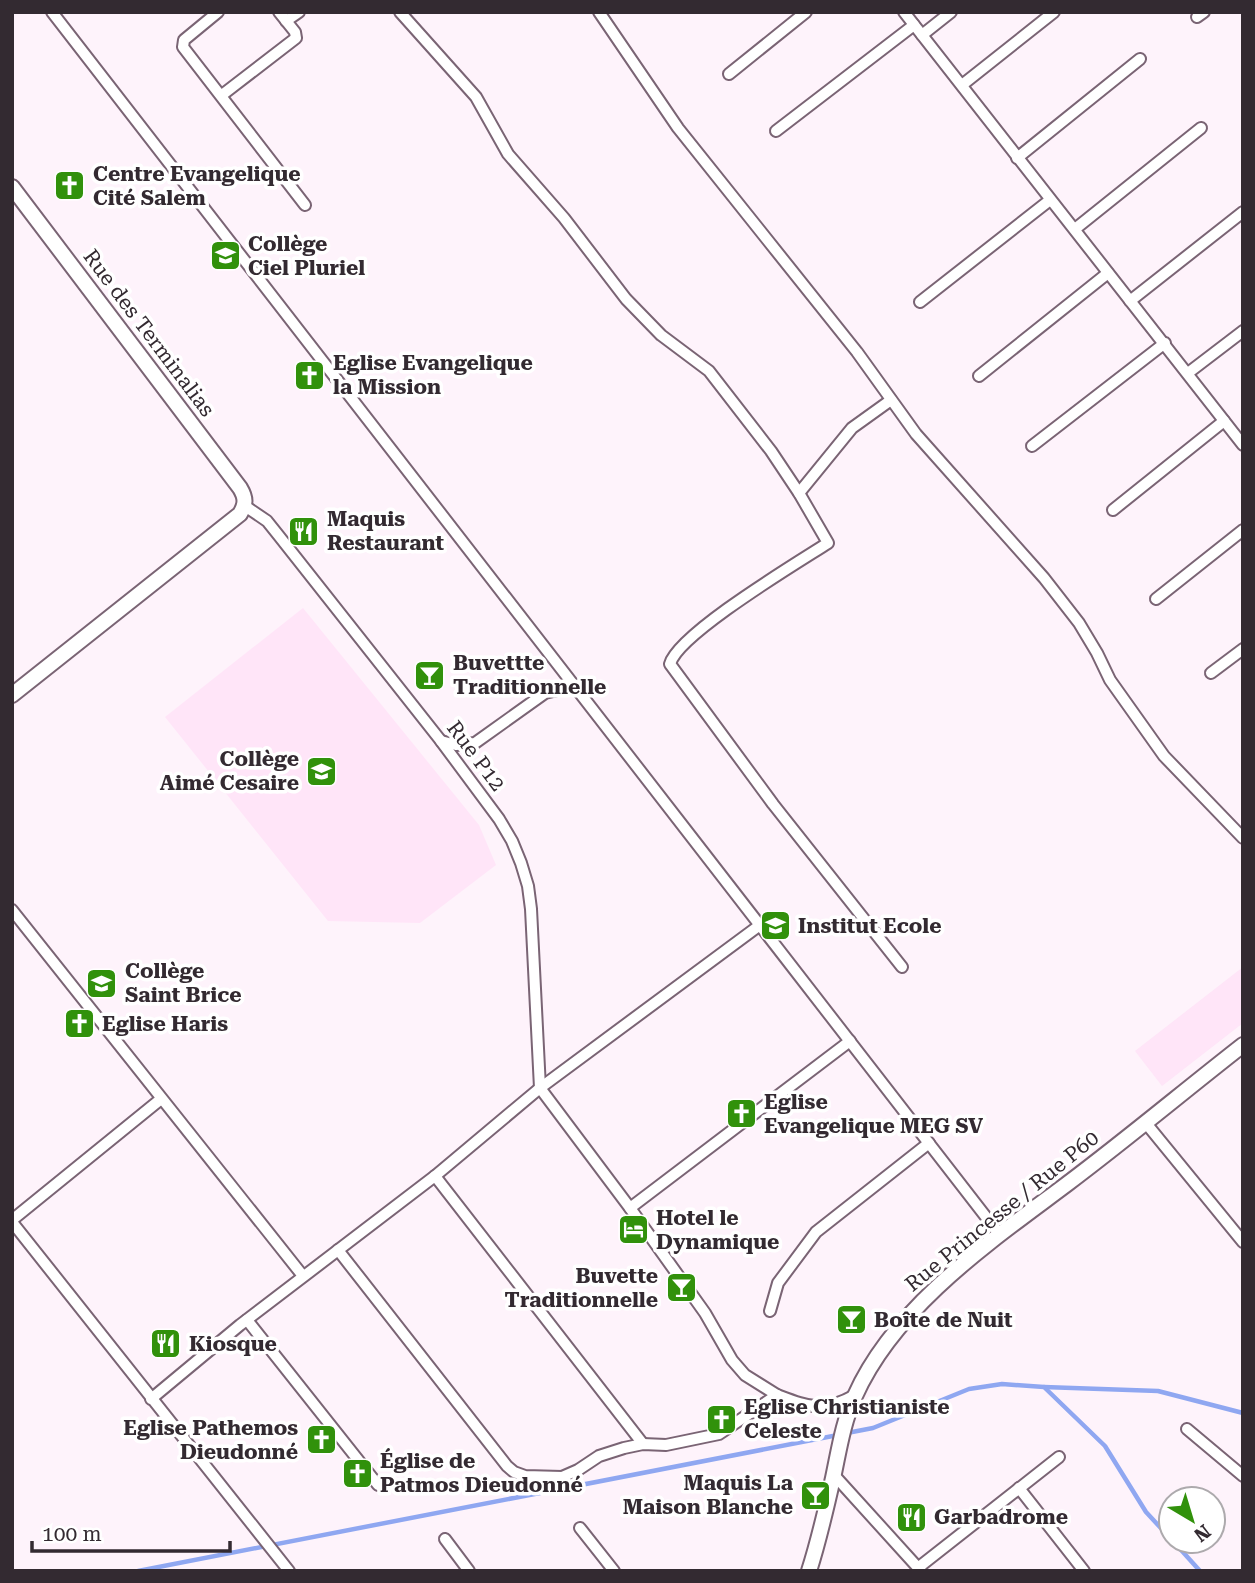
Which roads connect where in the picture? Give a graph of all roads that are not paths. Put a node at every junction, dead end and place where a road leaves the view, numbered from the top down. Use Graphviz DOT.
graph roads {
  1 [pos="52,12"];
  2 [pos="218,12"];
  3 [pos="299,12"];
  4 [pos="400,12"];
  5 [pos="599,12"];
  6 [pos="806,12"];
  7 [pos="904,12"];
  8 [pos="951,12"];
  9 [pos="1054,12"];
  10 [pos="283,17"];
  11 [pos="914,25"];
  12 [pos="922,35"];
  13 [pos="1140,59"];
  14 [pos="729,74"];
  15 [pos="962,85"];
  16 [pos="222,95"];
  17 [pos="1201,128"];
  18 [pos="776,131"];
  19 [pos="1017,158"];
  20 [pos="12,187"];
  21 [pos="1050,200"];
  22 [pos="305,205"];
  23 [pos="1243,212"];
  24 [pos="1074,229"];
  25 [pos="1108,273"];
  26 [pos="1130,300"];
  27 [pos="919,302"];
  28 [pos="1243,331"];
  29 [pos="1165,344"];
  30 [pos="1188,373"];
  31 [pos="979,376"];
  32 [pos="891,400"];
  33 [pos="1224,421"];
  34 [pos="1243,445"];
  35 [pos="1032,446"];
  36 [pos="799,493"];
  37 [pos="245,506"];
  38 [pos="1113,510"];
  39 [pos="1243,530"];
  40 [pos="1156,599"];
  41 [pos="1243,649"];
  42 [pos="1211,673"];
  43 [pos="574,685"];
  44 [pos="12,695"];
  45 [pos="441,741"];
  46 [pos="1243,838"];
  47 [pos="14,918"];
  48 [pos="760,925"];
  49 [pos="902,967"];
  50 [pos="850,1041"];
  51 [pos="1243,1045"];
  52 [pos="540,1088"];
  53 [pos="161,1099"];
  54 [pos="1145,1122"];
  55 [pos="929,1143"];
  56 [pos="435,1176"];
  57 [pos="631,1208"];
  58 [pos="12,1221"];
  59 [pos="1000,1235"];
  60 [pos="1243,1242"];
  61 [pos="338,1250"];
  62 [pos="303,1276"];
  63 [pos="770,1311"];
  64 [pos="247,1320"];
  65 [pos="777,1395"];
  66 [pos="855,1395"];
  67 [pos="151,1399"];
  68 [pos="1186,1429"];
  69 [pos="643,1444"];
  70 [pos="1059,1457"];
  71 [pos="834,1475"];
  72 [pos="1243,1476"];
  73 [pos="378,1485"];
  74 [pos="1018,1488"];
  75 [pos="580,1528"];
  76 [pos="445,1539"];
  77 [pos="285,1567"];
  78 [pos="920,1569"];
  79 [pos="469,1571"];
  80 [pos="614,1571"];
  81 [pos="809,1571"];
  82 [pos="1084,1571"];
  1 -- 43 [label="street"];
  2 -- 16 [label="street"];
  3 -- 10 [label="street"];
  4 -- 36 [label="street"];
  5 -- 32 [label="street"];
  6 -- 14 [label="street"];
  7 -- 11 [label="street"];
  8 -- 12 [label="street"];
  9 -- 15 [label="street"];
  10 -- 16 [label="street"];
  11 -- 12 [label="street"];
  11 -- 18 [label="street"];
  12 -- 15 [label="street"];
  13 -- 19 [label="street"];
  15 -- 19 [label="street"];
  16 -- 22 [label="street"];
  17 -- 24 [label="street"];
  19 -- 21 [label="street"];
  20 -- 37 [label="street, Rue des Terminalias"];
  21 -- 24 [label="street"];
  21 -- 27 [label="street"];
  23 -- 26 [label="street"];
  24 -- 25 [label="street"];
  25 -- 26 [label="street"];
  25 -- 31 [label="street"];
  26 -- 29 [label="street"];
  28 -- 30 [label="street"];
  29 -- 30 [label="street"];
  29 -- 35 [label="street"];
  30 -- 33 [label="street"];
  32 -- 36 [label="street"];
  32 -- 46 [label="street"];
  33 -- 34 [label="street"];
  33 -- 38 [label="street"];
  36 -- 49 [label="street"];
  37 -- 44 [label="street"];
  37 -- 45 [label="street, Rue P12"];
  39 -- 40 [label="street"];
  41 -- 42 [label="street"];
  43 -- 45 [label="street"];
  43 -- 48 [label="street"];
  45 -- 52 [label="street, Rue P12"];
  47 -- 53 [label="street"];
  48 -- 50 [label="street"];
  48 -- 52 [label="street"];
  50 -- 55 [label="street"];
  50 -- 57 [label="street"];
  51 -- 54 [label="street, Rue Princesse / Rue P60"];
  52 -- 56 [label="street"];
  52 -- 57 [label="street"];
  53 -- 58 [label="street"];
  53 -- 62 [label="street"];
  54 -- 59 [label="street, Rue Princesse / Rue P60"];
  54 -- 60 [label="street"];
  55 -- 59 [label="street"];
  55 -- 63 [label="street"];
  56 -- 61 [label="street"];
  56 -- 69 [label="street"];
  57 -- 65 [label="street"];
  58 -- 67 [label="street"];
  59 -- 66 [label="street, Rue Princesse / Rue P60"];
  61 -- 62 [label="street"];
  61 -- 69 [label="street"];
  62 -- 64 [label="street"];
  64 -- 67 [label="street"];
  64 -- 73 [label="street"];
  65 -- 66 [label="street"];
  65 -- 69 [label="street"];
  66 -- 71 [label="street, Rue Princesse / Rue P60"];
  67 -- 77 [label="street"];
  68 -- 72 [label="street"];
  70 -- 74 [label="street"];
  71 -- 78 [label="street"];
  71 -- 81 [label="street, Rue Princesse / Rue P60"];
  74 -- 78 [label="street"];
  74 -- 82 [label="street"];
  75 -- 80 [label="street"];
  76 -- 79 [label="street"];
}
